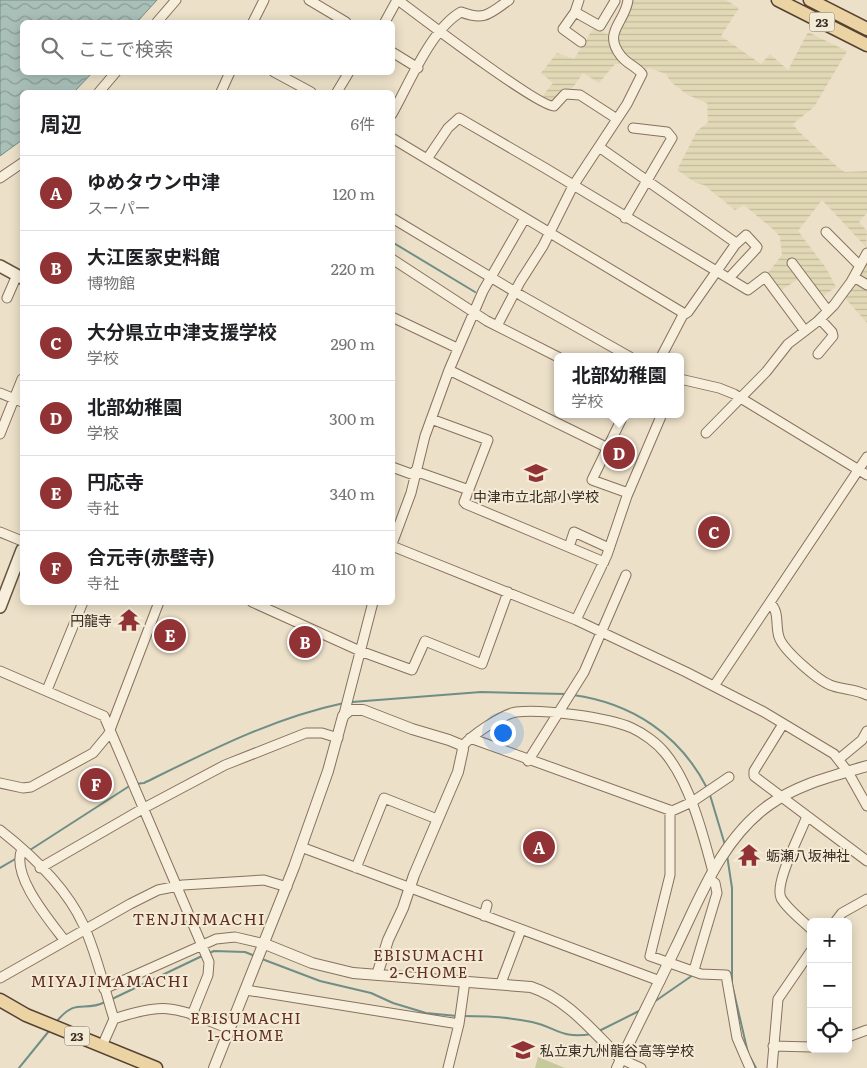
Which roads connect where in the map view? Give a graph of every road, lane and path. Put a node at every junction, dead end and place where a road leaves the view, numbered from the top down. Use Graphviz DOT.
graph roads {
  1 [pos="176,0"];
  2 [pos="264,0"];
  3 [pos="308,0"];
  4 [pos="397,0"];
  5 [pos="509,0"];
  6 [pos="579,0"];
  7 [pos="628,0"];
  8 [pos="778,0"];
  9 [pos="810,0"];
  10 [pos="616,1"];
  11 [pos="575,12"];
  12 [pos="159,20"];
  13 [pos="254,20"];
  14 [pos="343,20"];
  15 [pos="386,20"];
  16 [pos="867,29"];
  17 [pos="439,33"];
  18 [pos="581,42"];
  19 [pos="865,42"];
  20 [pos="395,54"];
  21 [pos="418,68"];
  22 [pos="113,75"];
  23 [pos="229,75"];
  24 [pos="280,75"];
  25 [pos="347,75"];
  26 [pos="101,90"];
  27 [pos="222,90"];
  28 [pos="307,90"];
  29 [pos="338,90"];
  30 [pos="395,109"];
  31 [pos="617,119"];
  32 [pos="633,128"];
  33 [pos="395,140"];
  34 [pos="599,147"];
  35 [pos="427,159"];
  36 [pos="20,164"];
  37 [pos="0,178"];
  38 [pos="648,181"];
  39 [pos="573,186"];
  40 [pos="525,218"];
  41 [pos="625,218"];
  42 [pos="395,220"];
  43 [pos="548,232"];
  44 [pos="826,232"];
  45 [pos="736,244"];
  46 [pos="867,253"];
  47 [pos="395,261"];
  48 [pos="792,263"];
  49 [pos="0,266"];
  50 [pos="860,266"];
  51 [pos="716,271"];
  52 [pos="492,276"];
  53 [pos="20,277"];
  54 [pos="854,277"];
  55 [pos="729,278"];
  56 [pos="867,285"];
  57 [pos="515,291"];
  58 [pos="7,298"];
  59 [pos="828,311"];
  60 [pos="473,312"];
  61 [pos="684,313"];
  62 [pos="395,319"];
  63 [pos="820,319"];
  64 [pos="496,326"];
  65 [pos="805,331"];
  66 [pos="457,348"];
  67 [pos="623,353"];
  68 [pos="663,353"];
  69 [pos="818,354"];
  70 [pos="554,355"];
  71 [pos="449,370"];
  72 [pos="684,380"];
  73 [pos="0,393"];
  74 [pos="741,398"];
  75 [pos="18,400"];
  76 [pos="622,418"];
  77 [pos="660,418"];
  78 [pos="431,419"];
  79 [pos="0,434"];
  80 [pos="706,434"];
  81 [pos="608,448"];
  82 [pos="867,457"];
  83 [pos="395,467"];
  84 [pos="857,470"];
  85 [pos="414,473"];
  86 [pos="867,475"];
  87 [pos="469,490"];
  88 [pos="628,494"];
  89 [pos="0,532"];
  90 [pos="395,537"];
  91 [pos="20,540"];
  92 [pos="395,546"];
  93 [pos="569,547"];
  94 [pos="609,548"];
  95 [pos="20,555"];
  96 [pos="604,562"];
  97 [pos="626,575"];
  98 [pos="508,592"];
  99 [pos="770,604"];
  100 [pos="82,605"];
  101 [pos="158,605"];
  102 [pos="259,605"];
  103 [pos="372,605"];
  104 [pos="0,607"];
  105 [pos="576,620"];
  106 [pos="602,632"];
  107 [pos="360,651"];
  108 [pos="0,671"];
  109 [pos="714,686"];
  110 [pos="47,690"];
  111 [pos="867,695"];
  112 [pos="557,713"];
  113 [pos="343,718"];
  114 [pos="784,724"];
  115 [pos="110,729"];
  116 [pos="867,731"];
  117 [pos="338,738"];
  118 [pos="470,738"];
  119 [pos="462,747"];
  120 [pos="839,759"];
  121 [pos="528,761"];
  122 [pos="867,766"];
  123 [pos="848,772"];
  124 [pos="730,777"];
  125 [pos="0,783"];
  126 [pos="781,797"];
  127 [pos="692,802"];
  128 [pos="867,806"];
  129 [pos="144,808"];
  130 [pos="670,810"];
  131 [pos="807,816"];
  132 [pos="437,820"];
  133 [pos="0,830"];
  134 [pos="302,847"];
  135 [pos="22,849"];
  136 [pos="867,861"];
  137 [pos="40,868"];
  138 [pos="356,868"];
  139 [pos="711,875"];
  140 [pos="177,886"];
  141 [pos="287,886"];
  142 [pos="409,889"];
  143 [pos="867,899"];
  144 [pos="487,905"];
  145 [pos="484,916"];
  146 [pos="838,918"];
  147 [pos="807,925"];
  148 [pos="86,929"];
  149 [pos="521,930"];
  150 [pos="65,941"];
  151 [pos="202,944"];
  152 [pos="264,944"];
  153 [pos="807,957"];
  154 [pos="669,962"];
  155 [pos="697,971"];
  156 [pos="377,975"];
  157 [pos="0,978"];
  158 [pos="465,981"];
  159 [pos="660,981"];
  160 [pos="501,983"];
  161 [pos="104,989"];
  162 [pos="246,990"];
  163 [pos="0,1000"];
  164 [pos="192,1015"];
  165 [pos="114,1019"];
  166 [pos="459,1019"];
  167 [pos="230,1029"];
  168 [pos="867,1030"];
  169 [pos="852,1036"];
  170 [pos="102,1046"];
  171 [pos="773,1046"];
  172 [pos="807,1047"];
  173 [pos="619,1064"];
  174 [pos="156,1068"];
  175 [pos="214,1068"];
  176 [pos="448,1068"];
  177 [pos="641,1068"];
  178 [pos="750,1068"];
  179 [pos="772,1068"];
  1 -- 12 [label="street"];
  2 -- 13 [label="street"];
  3 -- 14 [label="street"];
  4 -- 15 [label="street"];
  4 -- 17 [label="street"];
  5 -- 17 [label="street"];
  6 -- 11 [label="street"];
  7 -- 31 [label="street"];
  8 -- 19 [label="main road, 23"];
  9 -- 16 [label="main road, 23"];
  10 -- 11 [label="street"];
  11 -- 18 [label="street"];
  17 -- 21 [label="street"];
  17 -- 31 [label="street"];
  20 -- 21 [label="street"];
  21 -- 30 [label="street"];
  22 -- 26 [label="street"];
  23 -- 27 [label="street"];
  24 -- 28 [label="street"];
  25 -- 29 [label="street"];
  31 -- 34 [label="street"];
  32 -- 38 [label="street"];
  33 -- 35 [label="street"];
  34 -- 38 [label="street"];
  34 -- 39 [label="street"];
  35 -- 39 [label="street"];
  35 -- 40 [label="street"];
  36 -- 37 [label="street"];
  38 -- 41 [label="street"];
  38 -- 45 [label="street"];
  39 -- 41 [label="street"];
  39 -- 43 [label="street"];
  40 -- 43 [label="street"];
  40 -- 52 [label="street"];
  41 -- 51 [label="street"];
  42 -- 52 [label="street"];
  43 -- 57 [label="street"];
  43 -- 61 [label="street"];
  44 -- 50 [label="street"];
  45 -- 51 [label="street"];
  45 -- 55 [label="street"];
  46 -- 50 [label="street"];
  47 -- 60 [label="street"];
  48 -- 59 [label="street"];
  49 -- 53 [label="main road"];
  50 -- 54 [label="street"];
  51 -- 55 [label="street"];
  51 -- 61 [label="street"];
  52 -- 57 [label="street"];
  52 -- 60 [label="street"];
  53 -- 58 [label="street"];
  54 -- 56 [label="street"];
  54 -- 59 [label="street"];
  55 -- 65 [label="street"];
  57 -- 64 [label="street"];
  57 -- 67 [label="street"];
  59 -- 63 [label="street"];
  60 -- 64 [label="street"];
  60 -- 66 [label="street"];
  61 -- 68 [label="street"];
  62 -- 66 [label="street"];
  63 -- 65 [label="street"];
  63 -- 69 [label="street"];
  64 -- 70 [label="street"];
  65 -- 74 [label="street"];
  66 -- 71 [label="street"];
  71 -- 78 [label="street"];
  71 -- 81 [label="street"];
  72 -- 74 [label="street"];
  73 -- 75 [label="street"];
  74 -- 80 [label="street"];
  74 -- 84 [label="street"];
  75 -- 79 [label="street"];
  76 -- 81 [label="street"];
  77 -- 88 [label="street"];
  78 -- 85 [label="street"];
  78 -- 87 [label="street"];
  81 -- 88 [label="street"];
  82 -- 84 [label="street"];
  83 -- 85 [label="street"];
  84 -- 86 [label="street"];
  84 -- 99 [label="street"];
  85 -- 87 [label="street"];
  85 -- 90 [label="street"];
  87 -- 93 [label="street"];
  88 -- 94 [label="street"];
  89 -- 91 [label="street"];
  92 -- 98 [label="street"];
  93 -- 94 [label="street"];
  93 -- 96 [label="street"];
  94 -- 96 [label="street"];
  95 -- 104 [label="main road"];
  96 -- 105 [label="street"];
  97 -- 106 [label="street"];
  98 -- 105 [label="street"];
  98 -- 107 [label="street"];
  99 -- 109 [label="street"];
  99 -- 111 [label="street"];
  100 -- 110 [label="street"];
  101 -- 115 [label="street"];
  102 -- 107 [label="street"];
  103 -- 107 [label="street"];
  105 -- 106 [label="street"];
  106 -- 109 [label="street"];
  106 -- 112 [label="street"];
  107 -- 113 [label="street"];
  108 -- 110 [label="street"];
  109 -- 114 [label="street"];
  110 -- 115 [label="street"];
  112 -- 118 [label="street"];
  112 -- 121 [label="street"];
  112 -- 127 [label="street"];
  113 -- 117 [label="street"];
  113 -- 119 [label="street"];
  114 -- 120 [label="street"];
  114 -- 126 [label="street"];
  115 -- 125 [label="street"];
  115 -- 129 [label="street"];
  116 -- 120 [label="street"];
  117 -- 129 [label="street"];
  117 -- 134 [label="street"];
  118 -- 119 [label="street"];
  118 -- 121 [label="street"];
  119 -- 132 [label="street"];
  120 -- 123 [label="street"];
  121 -- 130 [label="street"];
  122 -- 123 [label="street"];
  123 -- 126 [label="street"];
  123 -- 128 [label="street"];
  124 -- 127 [label="street"];
  126 -- 131 [label="street"];
  126 -- 139 [label="street"];
  127 -- 130 [label="street"];
  127 -- 139 [label="street"];
  129 -- 137 [label="street"];
  129 -- 140 [label="street"];
  130 -- 154 [label="street"];
  131 -- 136 [label="street"];
  131 -- 147 [label="street"];
  132 -- 138 [label="street"];
  132 -- 142 [label="street"];
  133 -- 135 [label="street"];
  134 -- 138 [label="street"];
  134 -- 141 [label="street"];
  135 -- 137 [label="street"];
  135 -- 150 [label="street"];
  137 -- 148 [label="street"];
  138 -- 142 [label="street"];
  139 -- 154 [label="street"];
  139 -- 155 [label="street"];
  140 -- 141 [label="street"];
  140 -- 148 [label="street"];
  140 -- 151 [label="street"];
  141 -- 152 [label="street"];
  142 -- 145 [label="street"];
  142 -- 156 [label="street"];
  143 -- 146 [label="street"];
  144 -- 145 [label="street"];
  145 -- 149 [label="street"];
  148 -- 150 [label="street"];
  148 -- 161 [label="street"];
  149 -- 159 [label="street"];
  149 -- 160 [label="street"];
  150 -- 157 [label="street"];
  151 -- 152 [label="street"];
  151 -- 161 [label="street"];
  151 -- 164 [label="street"];
  152 -- 156 [label="street"];
  152 -- 162 [label="street"];
  153 -- 171 [label="street"];
  154 -- 155 [label="street"];
  154 -- 159 [label="street"];
  155 -- 178 [label="street"];
  156 -- 158 [label="street"];
  158 -- 160 [label="street"];
  158 -- 166 [label="street"];
  159 -- 173 [label="street"];
  160 -- 173 [label="street"];
  161 -- 165 [label="street"];
  162 -- 166 [label="street"];
  162 -- 167 [label="street"];
  163 -- 170 [label="main road, 23"];
  164 -- 165 [label="street"];
  164 -- 167 [label="street"];
  165 -- 170 [label="street"];
  166 -- 176 [label="street"];
  167 -- 175 [label="street"];
  168 -- 169 [label="street"];
  170 -- 174 [label="main road, 23"];
  171 -- 172 [label="street"];
  171 -- 179 [label="street"];
  173 -- 177 [label="street"];
}
